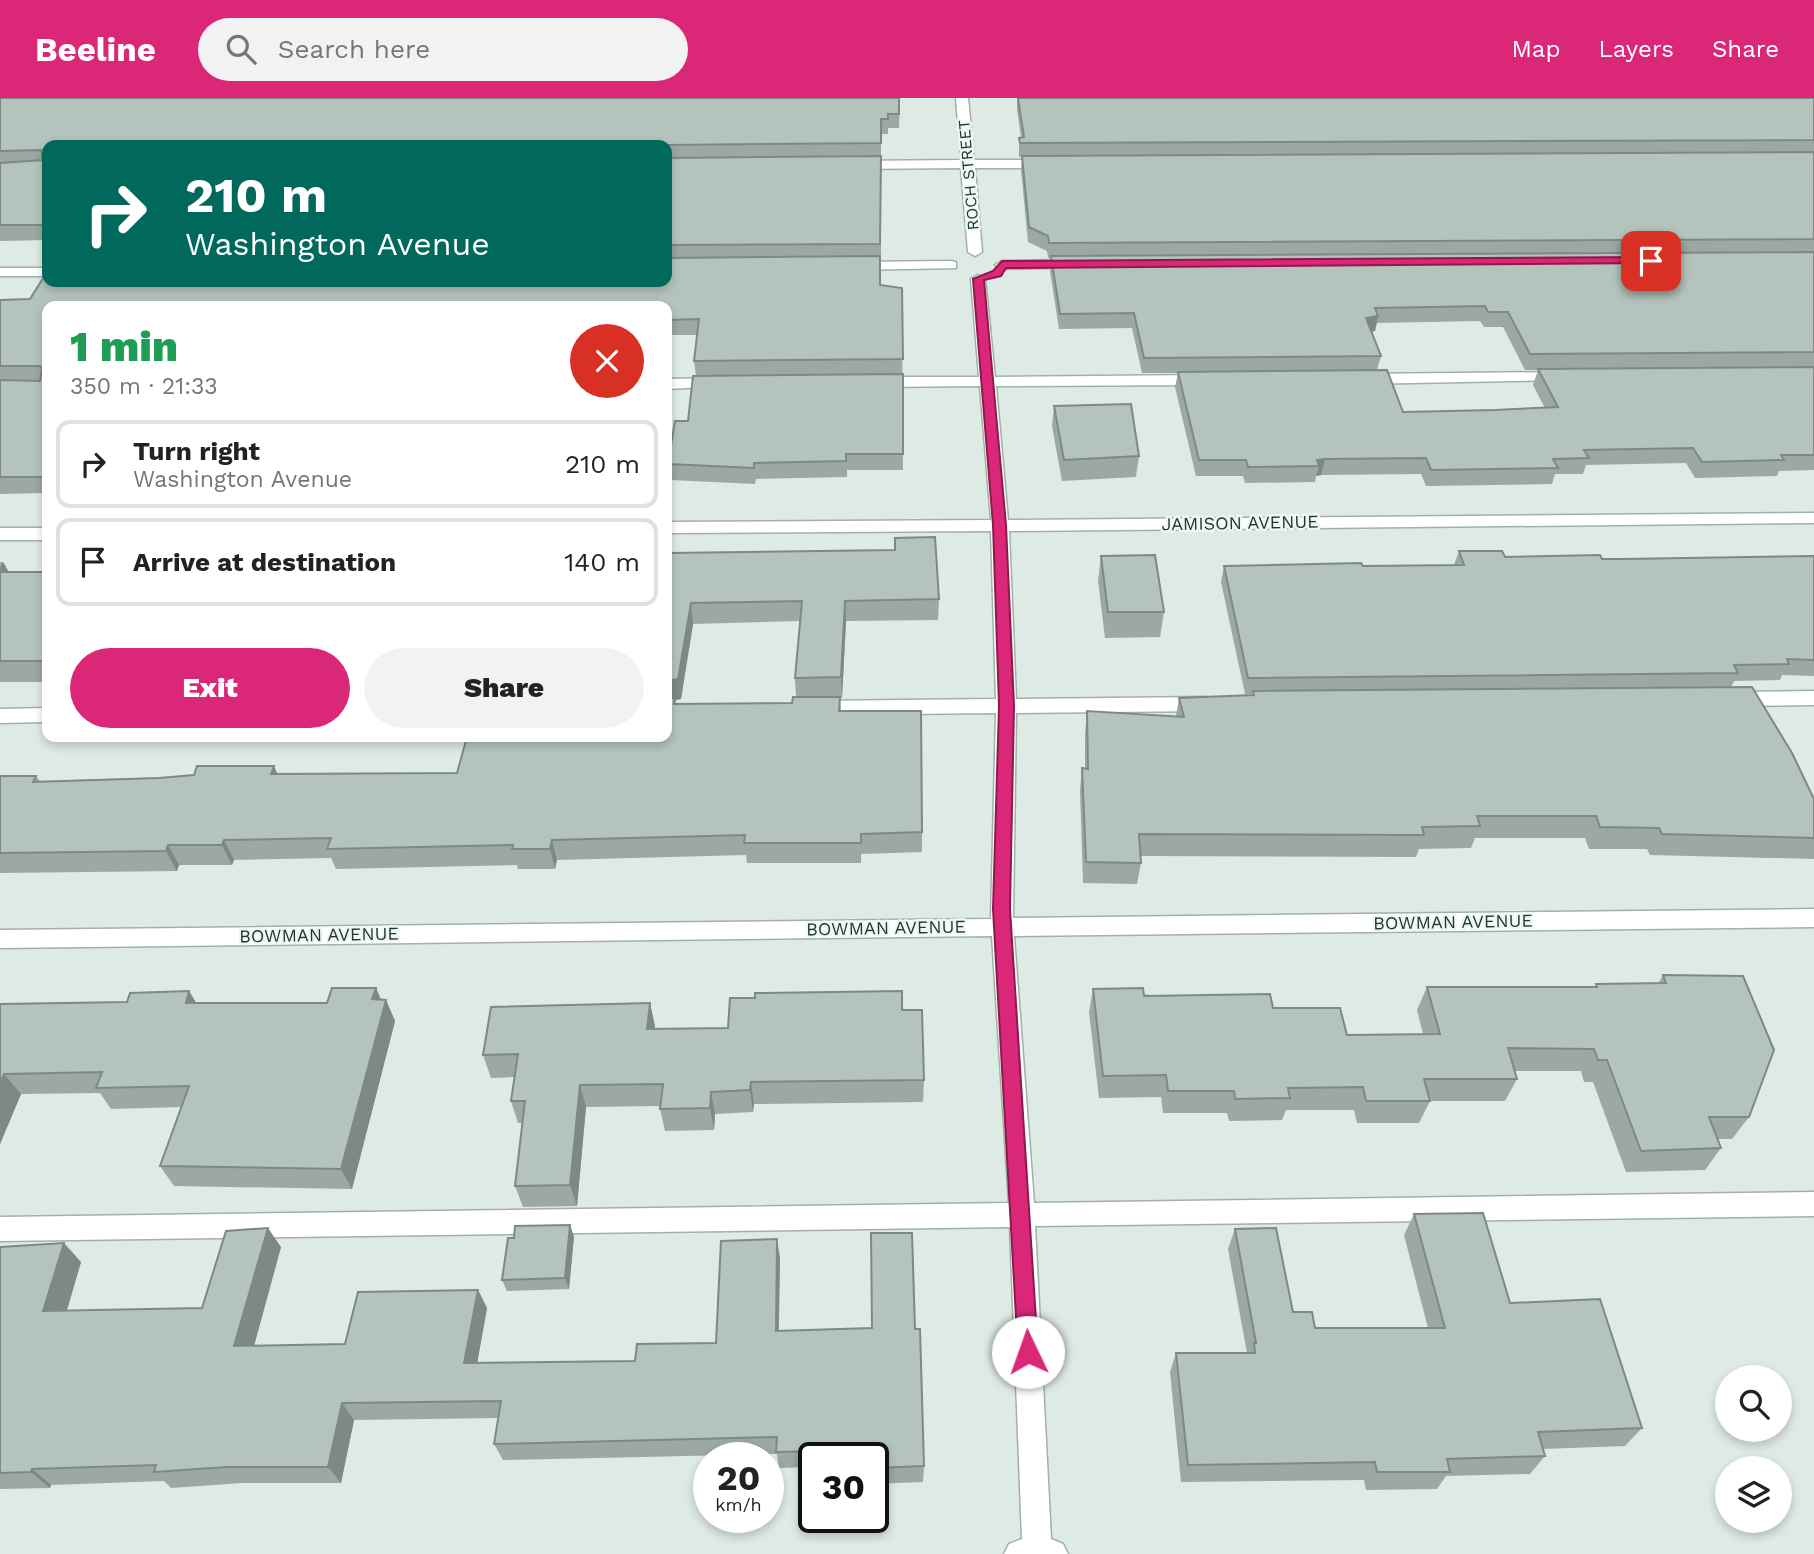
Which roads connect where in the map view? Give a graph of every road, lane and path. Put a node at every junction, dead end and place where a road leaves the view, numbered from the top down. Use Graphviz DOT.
graph roads {
  1 [pos="962,98"];
  2 [pos="966,164"];
  3 [pos="1069,164"];
  4 [pos="832,165"];
  5 [pos="975,252"];
  6 [pos="1095,264"];
  7 [pos="951,265"];
  8 [pos="1002,265"];
  9 [pos="840,266"];
  10 [pos="0,272"];
  11 [pos="42,272"];
  12 [pos="978,279"];
  13 [pos="1579,377"];
  14 [pos="1345,379"];
  15 [pos="1220,380"];
  16 [pos="988,381"];
  17 [pos="857,382"];
  18 [pos="735,383"];
  19 [pos="672,384"];
  20 [pos="1814,518"];
  21 [pos="1000,525"];
  22 [pos="672,528"];
  23 [pos="0,534"];
  24 [pos="42,534"];
  25 [pos="1814,698"];
  26 [pos="1717,699"];
  27 [pos="1230,704"];
  28 [pos="1006,706"];
  29 [pos="789,708"];
  30 [pos="42,715"];
  31 [pos="0,716"];
  32 [pos="1814,918"];
  33 [pos="1002,927"];
  34 [pos="0,939"];
  35 [pos="1814,1204"];
  36 [pos="1022,1215"];
  37 [pos="0,1229"];
  38 [pos="1036,1553"];
  1 -- 2 [label="street, ROCH STREET"];
  2 -- 3 [label="street"];
  2 -- 4 [label="street"];
  2 -- 5 [label="street, ROCH STREET"];
  5 -- 7 [label="street"];
  5 -- 8 [label="street"];
  6 -- 8 [label="street"];
  7 -- 9 [label="street"];
  7 -- 12 [label="street"];
  8 -- 12 [label="street"];
  10 -- 11 [label="street"];
  12 -- 16 [label="street"];
  13 -- 14 [label="street"];
  15 -- 16 [label="street"];
  16 -- 17 [label="street"];
  16 -- 21 [label="street"];
  18 -- 19 [label="street"];
  20 -- 21 [label="street, JAMISON AVENUE"];
  21 -- 22 [label="street, JAMISON AVENUE"];
  21 -- 28 [label="street"];
  23 -- 24 [label="street"];
  25 -- 26 [label="street"];
  27 -- 28 [label="street"];
  28 -- 29 [label="street"];
  28 -- 33 [label="street"];
  30 -- 31 [label="street"];
  32 -- 33 [label="street, BOWMAN AVENUE"];
  33 -- 34 [label="street, BOWMAN AVENUE"];
  33 -- 36 [label="street"];
  35 -- 36 [label="street"];
  36 -- 37 [label="street"];
  36 -- 38 [label="street"];
}
